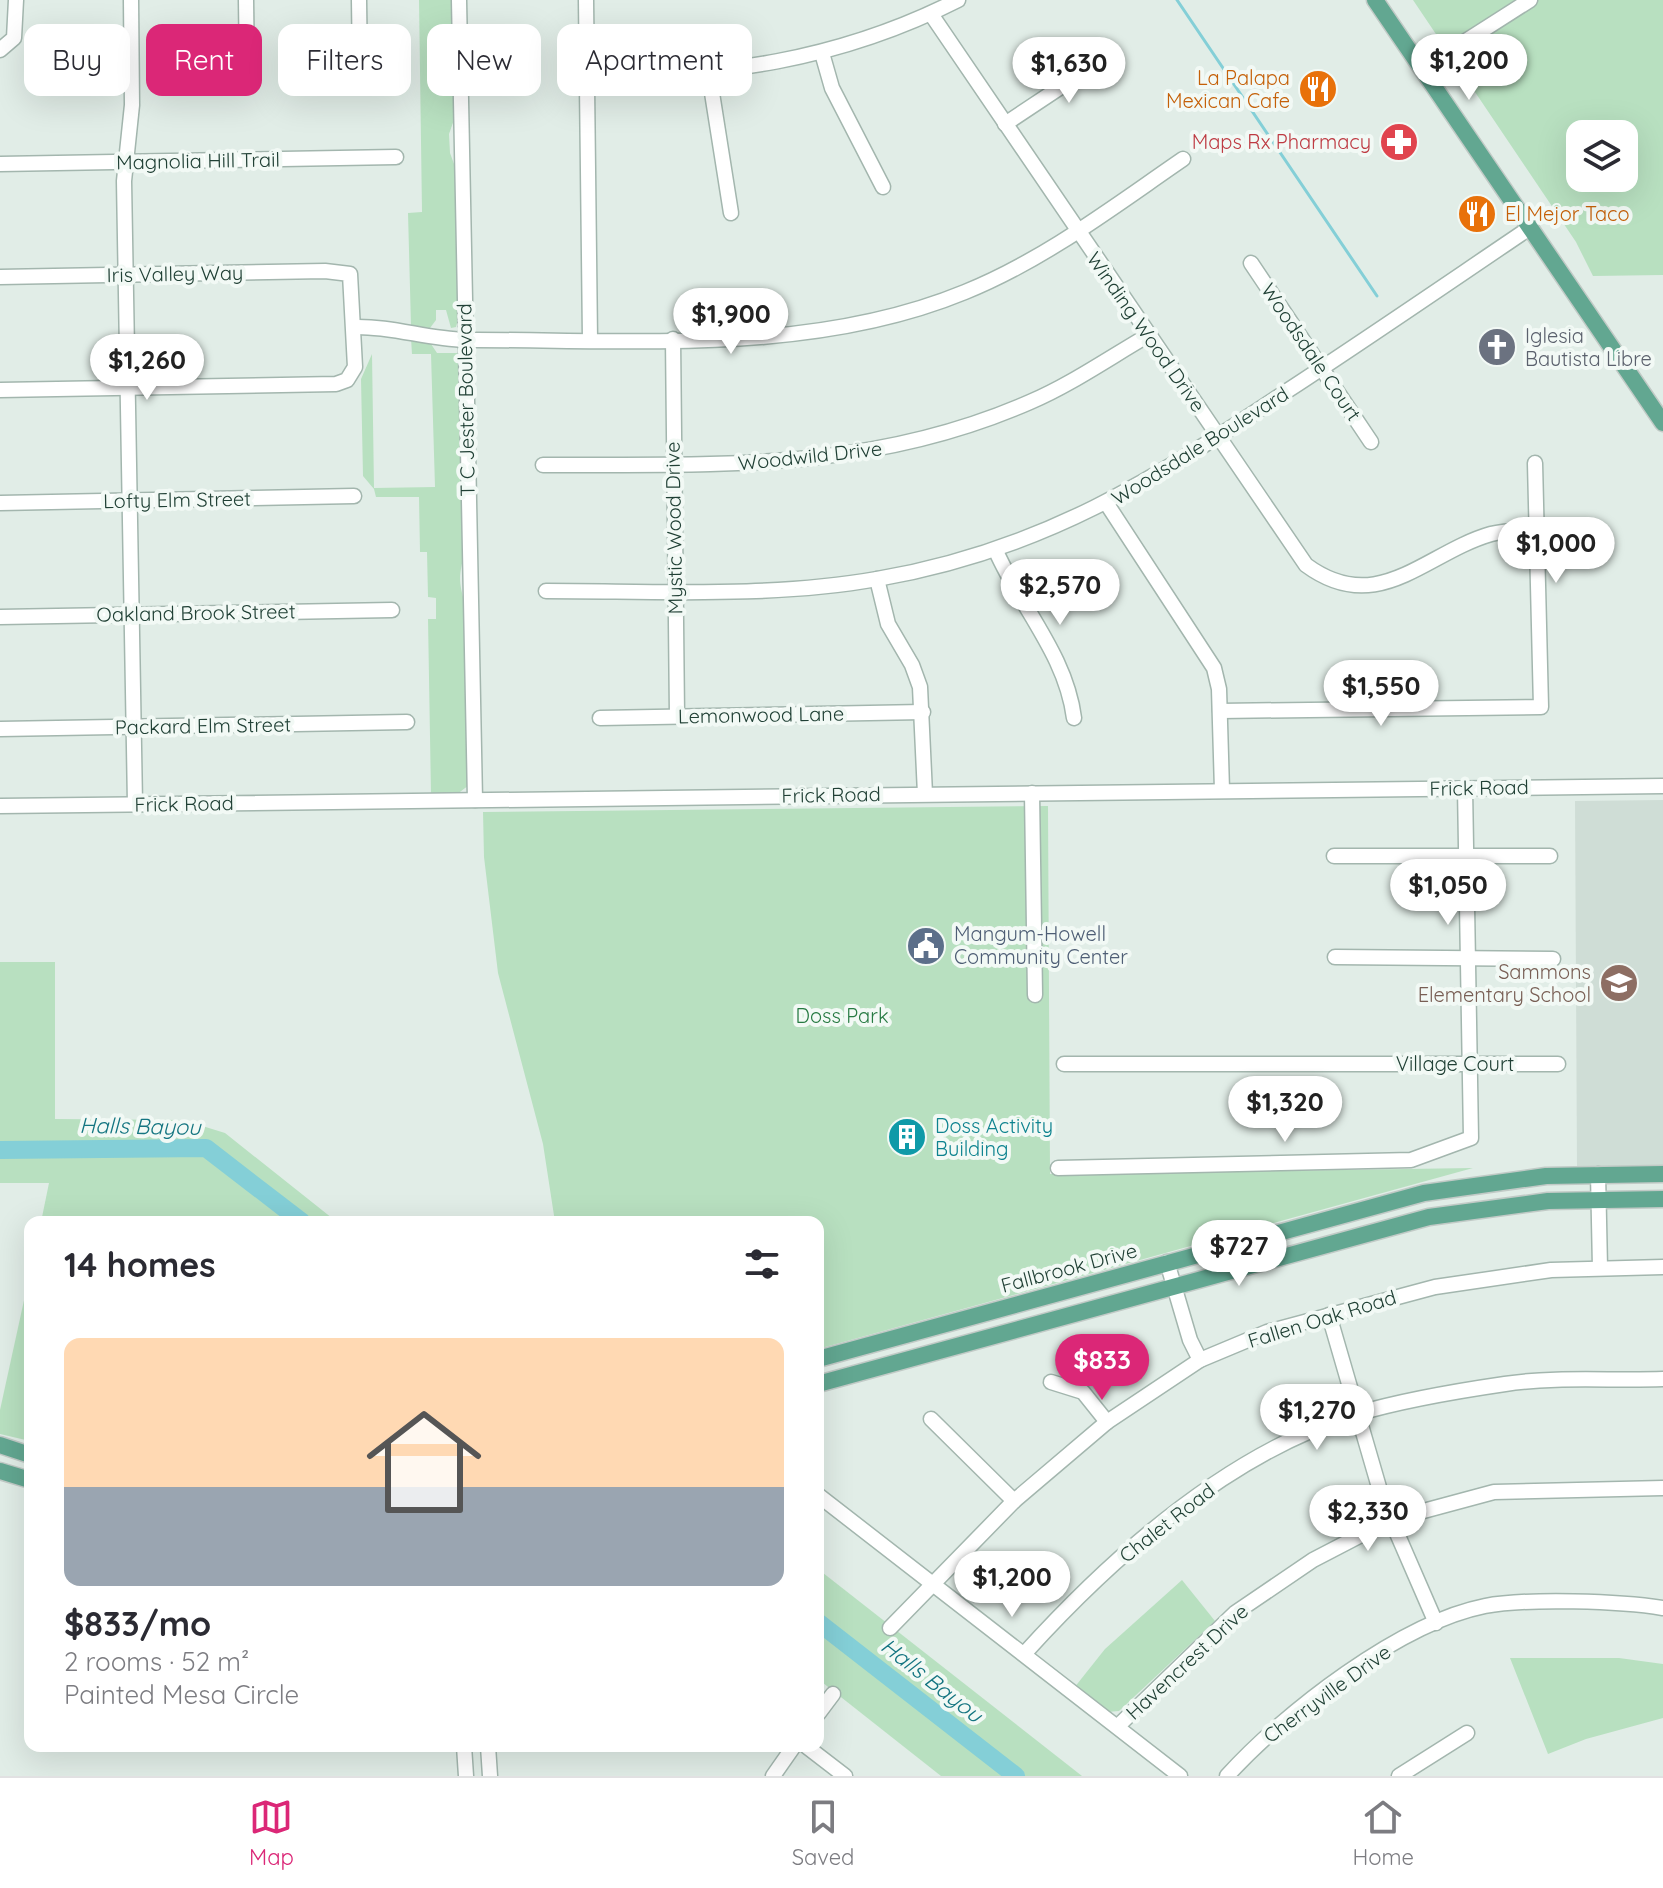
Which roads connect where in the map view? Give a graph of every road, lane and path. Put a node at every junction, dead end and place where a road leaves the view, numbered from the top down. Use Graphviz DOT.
graph roads {
  1 [pos="16,0"];
  2 [pos="131,0"];
  3 [pos="246,0"];
  4 [pos="359,0"];
  5 [pos="459,0"];
  6 [pos="586,0"];
  7 [pos="958,0"];
  8 [pos="1375,0"];
  9 [pos="1530,0"];
  10 [pos="931,14"];
  11 [pos="246,24"];
  12 [pos="359,24"];
  13 [pos="586,24"];
  14 [pos="5,48"];
  15 [pos="822,53"];
  16 [pos="1112,53"];
  17 [pos="752,66"];
  18 [pos="1422,69"];
  19 [pos="587,96"];
  20 [pos="712,96"];
  21 [pos="1005,124"];
  22 [pos="396,157"];
  23 [pos="1183,159"];
  24 [pos="126,162"];
  25 [pos="0,164"];
  26 [pos="883,187"];
  27 [pos="731,213"];
  28 [pos="1531,227"];
  29 [pos="1077,232"];
  30 [pos="1251,263"];
  31 [pos="126,275"];
  32 [pos="0,277"];
  33 [pos="354,327"];
  34 [pos="1147,336"];
  35 [pos="673,339"];
  36 [pos="465,340"];
  37 [pos="590,340"];
  38 [pos="1322,368"];
  39 [pos="128,388"];
  40 [pos="0,390"];
  41 [pos="1663,423"];
  42 [pos="1218,437"];
  43 [pos="1371,442"];
  44 [pos="1535,463"];
  45 [pos="672,464"];
  46 [pos="543,465"];
  47 [pos="354,496"];
  48 [pos="130,500"];
  49 [pos="0,503"];
  50 [pos="1107,504"];
  51 [pos="1535,531"];
  52 [pos="996,551"];
  53 [pos="877,579"];
  54 [pos="546,591"];
  55 [pos="674,591"];
  56 [pos="392,610"];
  57 [pos="132,615"];
  58 [pos="0,617"];
  59 [pos="1220,711"];
  60 [pos="923,712"];
  61 [pos="677,716"];
  62 [pos="600,718"];
  63 [pos="1074,718"];
  64 [pos="407,722"];
  65 [pos="134,727"];
  66 [pos="0,729"];
  67 [pos="1663,786"];
  68 [pos="1465,788"];
  69 [pos="1222,790"];
  70 [pos="1032,793"];
  71 [pos="925,794"];
  72 [pos="475,800"];
  73 [pos="135,804"];
  74 [pos="0,806"];
  75 [pos="1334,856"];
  76 [pos="1550,856"];
  77 [pos="1467,857"];
  78 [pos="1335,957"];
  79 [pos="1466,958"];
  80 [pos="1553,959"];
  81 [pos="1035,995"];
  82 [pos="1064,1064"];
  83 [pos="1558,1064"];
  84 [pos="1467,1065"];
  85 [pos="1058,1168"];
  86 [pos="1598,1174"];
  87 [pos="1663,1174"];
  88 [pos="1599,1199"];
  89 [pos="1663,1199"];
  90 [pos="1380,1204"];
  91 [pos="1386,1228"];
  92 [pos="1167,1262"];
  93 [pos="1663,1267"];
  94 [pos="1600,1268"];
  95 [pos="1175,1285"];
  96 [pos="1329,1315"];
  97 [pos="955,1320"];
  98 [pos="961,1344"];
  99 [pos="824,1357"];
  100 [pos="1200,1360"];
  101 [pos="1663,1379"];
  102 [pos="824,1382"];
  103 [pos="1051,1382"];
  104 [pos="1356,1414"];
  105 [pos="931,1419"];
  106 [pos="1107,1422"];
  107 [pos="0,1445"];
  108 [pos="24,1453"];
  109 [pos="0,1471"];
  110 [pos="24,1478"];
  111 [pos="1663,1488"];
  112 [pos="824,1500"];
  113 [pos="1014,1501"];
  114 [pos="1390,1520"];
  115 [pos="933,1583"];
  116 [pos="1663,1608"];
  117 [pos="1436,1623"];
  118 [pos="890,1628"];
  119 [pos="1025,1653"];
  120 [pos="833,1694"];
  121 [pos="824,1706"];
  122 [pos="1118,1726"];
  123 [pos="1467,1733"];
  124 [pos="464,1752"];
  125 [pos="488,1752"];
  126 [pos="790,1752"];
  127 [pos="814,1752"];
  128 [pos="466,1776"];
  129 [pos="490,1776"];
  130 [pos="773,1776"];
  131 [pos="845,1776"];
  132 [pos="1180,1776"];
  133 [pos="1227,1776"];
  134 [pos="1399,1776"];
  1 -- 14 [label="street"];
  2 -- 24 [label="street"];
  3 -- 11 [label="street"];
  4 -- 12 [label="street"];
  5 -- 36 [label="street, T C Jester Boulevard"];
  6 -- 13 [label="street"];
  7 -- 10 [label="street"];
  8 -- 18 [label="main road"];
  9 -- 18 [label="street"];
  10 -- 15 [label="street"];
  10 -- 21 [label="street, Winding Wood Drive"];
  15 -- 17 [label="street"];
  15 -- 26 [label="street"];
  16 -- 21 [label="street"];
  18 -- 28 [label="main road"];
  19 -- 37 [label="street"];
  20 -- 27 [label="street"];
  21 -- 29 [label="street, Winding Wood Drive"];
  22 -- 24 [label="street, Magnolia Hill Trail"];
  23 -- 29 [label="street"];
  24 -- 25 [label="street, Magnolia Hill Trail"];
  24 -- 31 [label="street"];
  28 -- 38 [label="street, Woodsdale Boulevard"];
  28 -- 41 [label="main road"];
  29 -- 34 [label="street, Winding Wood Drive"];
  29 -- 35 [label="street"];
  30 -- 38 [label="street, Woodsdale Court"];
  31 -- 32 [label="street, Iris Valley Way"];
  31 -- 33 [label="street, Iris Valley Way"];
  31 -- 39 [label="street"];
  33 -- 36 [label="street"];
  33 -- 39 [label="street"];
  34 -- 42 [label="street, Winding Wood Drive"];
  34 -- 45 [label="street, Woodwild Drive"];
  35 -- 37 [label="street"];
  35 -- 45 [label="street, Mystic Wood Drive"];
  36 -- 37 [label="street"];
  36 -- 72 [label="street, T C Jester Boulevard"];
  38 -- 42 [label="street, Woodsdale Boulevard"];
  38 -- 43 [label="street, Woodsdale Court"];
  39 -- 40 [label="street"];
  39 -- 48 [label="street"];
  42 -- 50 [label="street, Woodsdale Boulevard"];
  42 -- 51 [label="street, Winding Wood Drive"];
  44 -- 51 [label="street"];
  45 -- 46 [label="street, Woodwild Drive"];
  45 -- 55 [label="street, Mystic Wood Drive"];
  47 -- 48 [label="street, Lofty Elm Street"];
  48 -- 49 [label="street, Lofty Elm Street"];
  48 -- 57 [label="street"];
  50 -- 52 [label="street, Woodsdale Boulevard"];
  50 -- 59 [label="street"];
  51 -- 59 [label="street"];
  52 -- 53 [label="street, Woodsdale Boulevard"];
  52 -- 63 [label="street"];
  53 -- 55 [label="street, Woodsdale Boulevard"];
  53 -- 60 [label="street"];
  54 -- 55 [label="street, Woodsdale Boulevard"];
  55 -- 61 [label="street, Mystic Wood Drive"];
  56 -- 57 [label="street, Oakland Brook Street"];
  57 -- 58 [label="street, Oakland Brook Street"];
  57 -- 65 [label="street"];
  59 -- 69 [label="street"];
  60 -- 61 [label="street, Lemonwood Lane"];
  60 -- 71 [label="street"];
  61 -- 62 [label="street, Lemonwood Lane"];
  64 -- 65 [label="street, Packard Elm Street"];
  65 -- 66 [label="street, Packard Elm Street"];
  65 -- 73 [label="street"];
  67 -- 68 [label="street, Frick Road"];
  68 -- 69 [label="street, Frick Road"];
  68 -- 77 [label="street"];
  69 -- 70 [label="street, Frick Road"];
  70 -- 71 [label="street, Frick Road"];
  70 -- 81 [label="street"];
  71 -- 72 [label="street, Frick Road"];
  72 -- 73 [label="street, Frick Road"];
  73 -- 74 [label="street, Frick Road"];
  75 -- 77 [label="street"];
  76 -- 77 [label="street"];
  77 -- 79 [label="street"];
  78 -- 79 [label="street"];
  79 -- 80 [label="street"];
  79 -- 84 [label="street"];
  82 -- 84 [label="street, Village Court"];
  83 -- 84 [label="street, Village Court"];
  84 -- 85 [label="street"];
  86 -- 87 [label="main road, Fallbrook Drive"];
  86 -- 88 [label="street"];
  86 -- 90 [label="main road, Fallbrook Drive"];
  88 -- 89 [label="main road"];
  88 -- 91 [label="main road"];
  88 -- 94 [label="street"];
  90 -- 91 [label="main road"];
  90 -- 92 [label="main road, Fallbrook Drive"];
  91 -- 95 [label="main road"];
  92 -- 95 [label="street"];
  92 -- 97 [label="main road, Fallbrook Drive"];
  93 -- 94 [label="street, Fallen Oak Road"];
  94 -- 96 [label="street, Fallen Oak Road"];
  95 -- 98 [label="main road"];
  95 -- 100 [label="street"];
  96 -- 100 [label="street, Fallen Oak Road"];
  96 -- 104 [label="street"];
  97 -- 98 [label="main road"];
  97 -- 99 [label="main road, Fallbrook Drive"];
  98 -- 102 [label="main road"];
  100 -- 106 [label="street, Fallen Oak Road"];
  101 -- 104 [label="street, Chalet Road"];
  103 -- 106 [label="street"];
  104 -- 114 [label="street"];
  104 -- 119 [label="street, Chalet Road"];
  105 -- 113 [label="street"];
  106 -- 113 [label="street, Fallen Oak Road"];
  107 -- 108 [label="main road"];
  109 -- 110 [label="main road"];
  111 -- 114 [label="street, Havencrest Drive"];
  112 -- 115 [label="street"];
  113 -- 115 [label="street, Fallen Oak Road"];
  114 -- 117 [label="street"];
  114 -- 122 [label="street, Havencrest Drive"];
  115 -- 118 [label="street, Fallen Oak Road"];
  115 -- 119 [label="street"];
  116 -- 117 [label="street, Cherryville Drive"];
  117 -- 133 [label="street, Cherryville Drive"];
  119 -- 122 [label="street"];
  120 -- 121 [label="street"];
  122 -- 132 [label="street"];
  123 -- 134 [label="street"];
  124 -- 128 [label="street"];
  125 -- 129 [label="street"];
  126 -- 130 [label="street"];
  127 -- 131 [label="street"];
}
